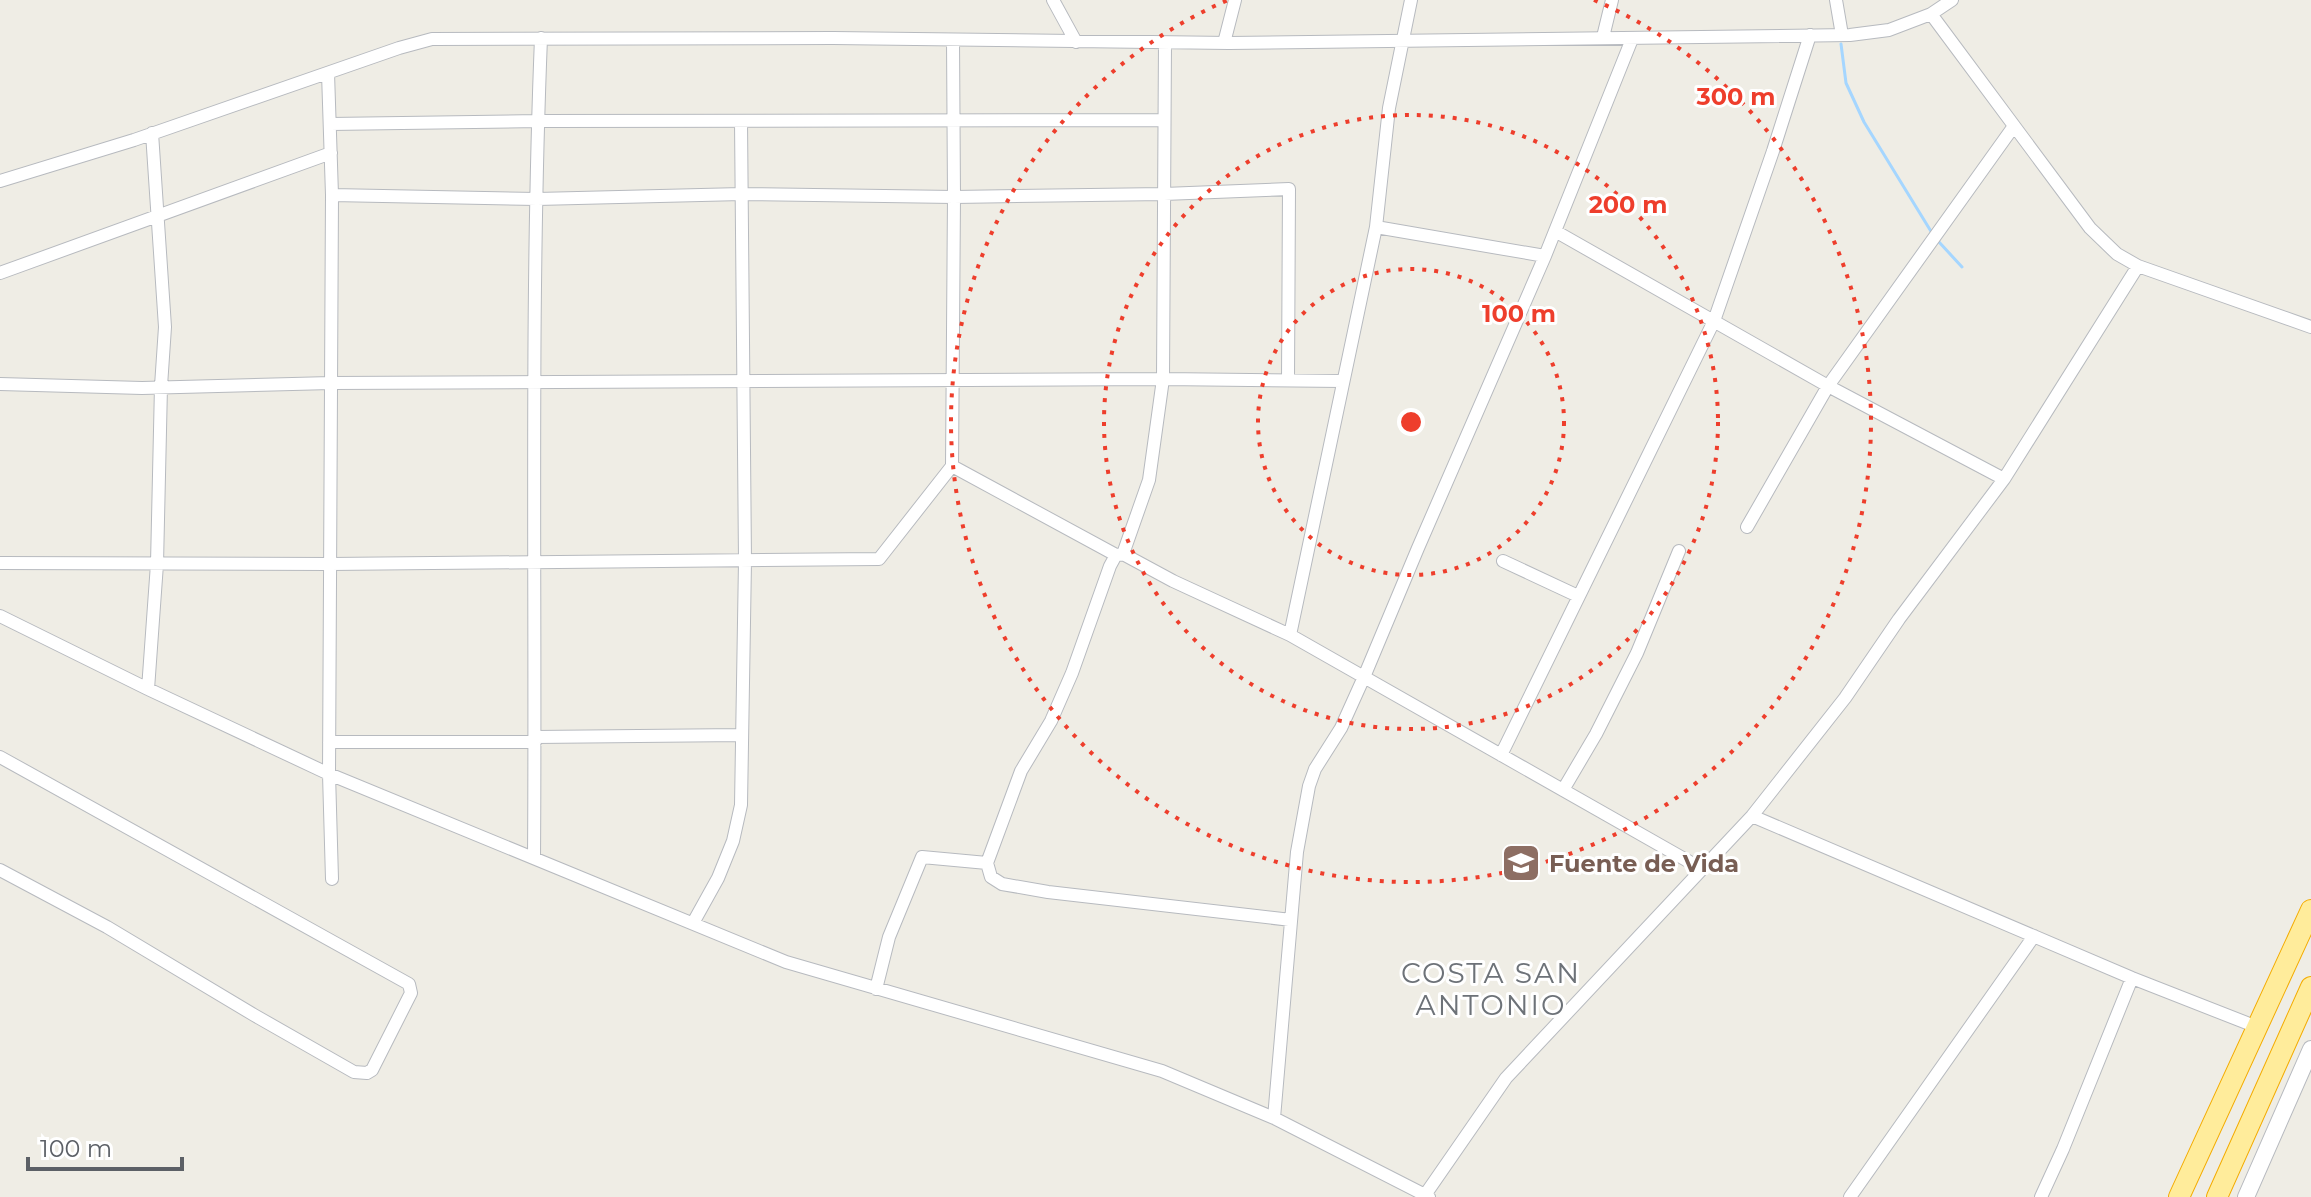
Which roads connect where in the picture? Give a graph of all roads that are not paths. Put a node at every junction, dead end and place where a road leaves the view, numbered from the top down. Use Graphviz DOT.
graph roads {
  1 [pos="1053,0"];
  2 [pos="1235,0"];
  3 [pos="1411,0"];
  4 [pos="1612,0"];
  5 [pos="1836,0"];
  6 [pos="1952,0"];
  7 [pos="1931,14"];
  8 [pos="1810,35"];
  9 [pos="1842,35"];
  10 [pos="1603,37"];
  11 [pos="541,38"];
  12 [pos="1632,39"];
  13 [pos="953,40"];
  14 [pos="1401,40"];
  15 [pos="1076,42"];
  16 [pos="1165,43"];
  17 [pos="1224,43"];
  18 [pos="328,73"];
  19 [pos="954,120"];
  20 [pos="1164,120"];
  21 [pos="538,121"];
  22 [pos="741,121"];
  23 [pos="330,124"];
  24 [pos="2014,126"];
  25 [pos="152,133"];
  26 [pos="331,153"];
  27 [pos="0,181"];
  28 [pos="742,194"];
  29 [pos="1164,194"];
  30 [pos="332,195"];
  31 [pos="954,197"];
  32 [pos="537,199"];
  33 [pos="157,216"];
  34 [pos="1376,227"];
  35 [pos="1555,231"];
  36 [pos="1545,256"];
  37 [pos="2138,266"];
  38 [pos="0,273"];
  39 [pos="1714,321"];
  40 [pos="2311,327"];
  41 [pos="1163,379"];
  42 [pos="952,380"];
  43 [pos="1288,380"];
  44 [pos="744,381"];
  45 [pos="1343,381"];
  46 [pos="535,382"];
  47 [pos="331,383"];
  48 [pos="0,384"];
  49 [pos="161,386"];
  50 [pos="1828,386"];
  51 [pos="952,466"];
  52 [pos="2004,479"];
  53 [pos="1747,527"];
  54 [pos="1679,551"];
  55 [pos="1120,555"];
  56 [pos="745,561"];
  57 [pos="1503,561"];
  58 [pos="0,563"];
  59 [pos="535,563"];
  60 [pos="157,564"];
  61 [pos="330,564"];
  62 [pos="1578,596"];
  63 [pos="0,616"];
  64 [pos="1290,635"];
  65 [pos="1364,677"];
  66 [pos="148,689"];
  67 [pos="742,735"];
  68 [pos="535,740"];
  69 [pos="329,742"];
  70 [pos="1501,755"];
  71 [pos="0,757"];
  72 [pos="329,774"];
  73 [pos="1563,790"];
  74 [pos="1752,816"];
  75 [pos="534,858"];
  76 [pos="987,863"];
  77 [pos="1702,869"];
  78 [pos="0,870"];
  79 [pos="332,879"];
  80 [pos="2311,910"];
  81 [pos="1291,920"];
  82 [pos="693,923"];
  83 [pos="2034,936"];
  84 [pos="2132,978"];
  85 [pos="2311,987"];
  86 [pos="876,989"];
  87 [pos="2257,1027"];
  88 [pos="2311,1049"];
  89 [pos="1274,1118"];
  90 [pos="1427,1196"];
  91 [pos="1850,1197"];
  92 [pos="2041,1197"];
  93 [pos="2179,1197"];
  94 [pos="2217,1197"];
  95 [pos="2246,1197"];
  1 -- 15 [label="street"];
  2 -- 17 [label="street"];
  3 -- 14 [label="street"];
  4 -- 10 [label="street"];
  5 -- 9 [label="street"];
  6 -- 7 [label="street"];
  7 -- 9 [label="street"];
  7 -- 24 [label="street"];
  8 -- 9 [label="street"];
  8 -- 12 [label="street"];
  8 -- 39 [label="street"];
  10 -- 12 [label="street"];
  10 -- 14 [label="street"];
  11 -- 13 [label="street"];
  11 -- 18 [label="street"];
  11 -- 21 [label="street"];
  12 -- 35 [label="street"];
  13 -- 15 [label="street"];
  13 -- 19 [label="street"];
  14 -- 17 [label="street"];
  14 -- 34 [label="street"];
  15 -- 16 [label="street"];
  16 -- 17 [label="street"];
  16 -- 20 [label="street"];
  18 -- 23 [label="street"];
  18 -- 25 [label="street"];
  19 -- 20 [label="street"];
  19 -- 22 [label="street"];
  19 -- 31 [label="street"];
  20 -- 29 [label="street"];
  21 -- 22 [label="street"];
  21 -- 23 [label="street"];
  21 -- 32 [label="street"];
  22 -- 28 [label="street"];
  23 -- 26 [label="street"];
  24 -- 37 [label="street"];
  24 -- 50 [label="street"];
  25 -- 27 [label="street"];
  25 -- 33 [label="street"];
  26 -- 30 [label="street"];
  26 -- 33 [label="street"];
  28 -- 31 [label="street"];
  28 -- 32 [label="street"];
  28 -- 44 [label="street"];
  29 -- 31 [label="street"];
  29 -- 41 [label="street"];
  29 -- 43 [label="street"];
  30 -- 32 [label="street"];
  30 -- 47 [label="street"];
  31 -- 42 [label="street"];
  32 -- 46 [label="street"];
  33 -- 38 [label="street"];
  33 -- 49 [label="street"];
  34 -- 36 [label="street"];
  34 -- 45 [label="street"];
  35 -- 36 [label="street"];
  35 -- 39 [label="street"];
  36 -- 65 [label="street"];
  37 -- 40 [label="street"];
  37 -- 52 [label="street"];
  39 -- 50 [label="street"];
  39 -- 62 [label="street"];
  41 -- 42 [label="street"];
  41 -- 43 [label="street"];
  41 -- 55 [label="street"];
  42 -- 44 [label="street"];
  42 -- 51 [label="street"];
  43 -- 45 [label="street"];
  44 -- 46 [label="street"];
  44 -- 56 [label="street"];
  45 -- 64 [label="street"];
  46 -- 47 [label="street"];
  46 -- 59 [label="street"];
  47 -- 49 [label="street"];
  47 -- 61 [label="street"];
  48 -- 49 [label="street"];
  49 -- 60 [label="street"];
  50 -- 52 [label="street"];
  50 -- 53 [label="street"];
  51 -- 55 [label="street"];
  51 -- 56 [label="street"];
  52 -- 74 [label="street"];
  54 -- 73 [label="street"];
  55 -- 64 [label="street"];
  55 -- 76 [label="street"];
  56 -- 59 [label="street"];
  56 -- 67 [label="street"];
  57 -- 62 [label="street"];
  58 -- 60 [label="street"];
  59 -- 61 [label="street"];
  59 -- 68 [label="street"];
  60 -- 61 [label="street"];
  60 -- 66 [label="street"];
  61 -- 69 [label="street"];
  62 -- 70 [label="street"];
  63 -- 66 [label="street"];
  64 -- 65 [label="street"];
  65 -- 70 [label="street"];
  65 -- 81 [label="street"];
  66 -- 72 [label="street"];
  67 -- 68 [label="street"];
  67 -- 82 [label="street"];
  68 -- 69 [label="street"];
  68 -- 75 [label="street"];
  69 -- 72 [label="street"];
  70 -- 73 [label="street"];
  71 -- 78 [label="street"];
  72 -- 75 [label="street"];
  72 -- 79 [label="street"];
  73 -- 77 [label="street"];
  74 -- 77 [label="street"];
  74 -- 83 [label="street"];
  75 -- 82 [label="street"];
  76 -- 81 [label="street"];
  76 -- 86 [label="street"];
  77 -- 90 [label="street"];
  80 -- 87 [label="highway"];
  81 -- 89 [label="street"];
  82 -- 86 [label="street"];
  83 -- 84 [label="street"];
  83 -- 91 [label="street"];
  84 -- 87 [label="street"];
  84 -- 92 [label="street"];
  85 -- 94 [label="highway"];
  86 -- 89 [label="street"];
  87 -- 93 [label="highway"];
  88 -- 95 [label="street"];
  89 -- 90 [label="street"];
}
